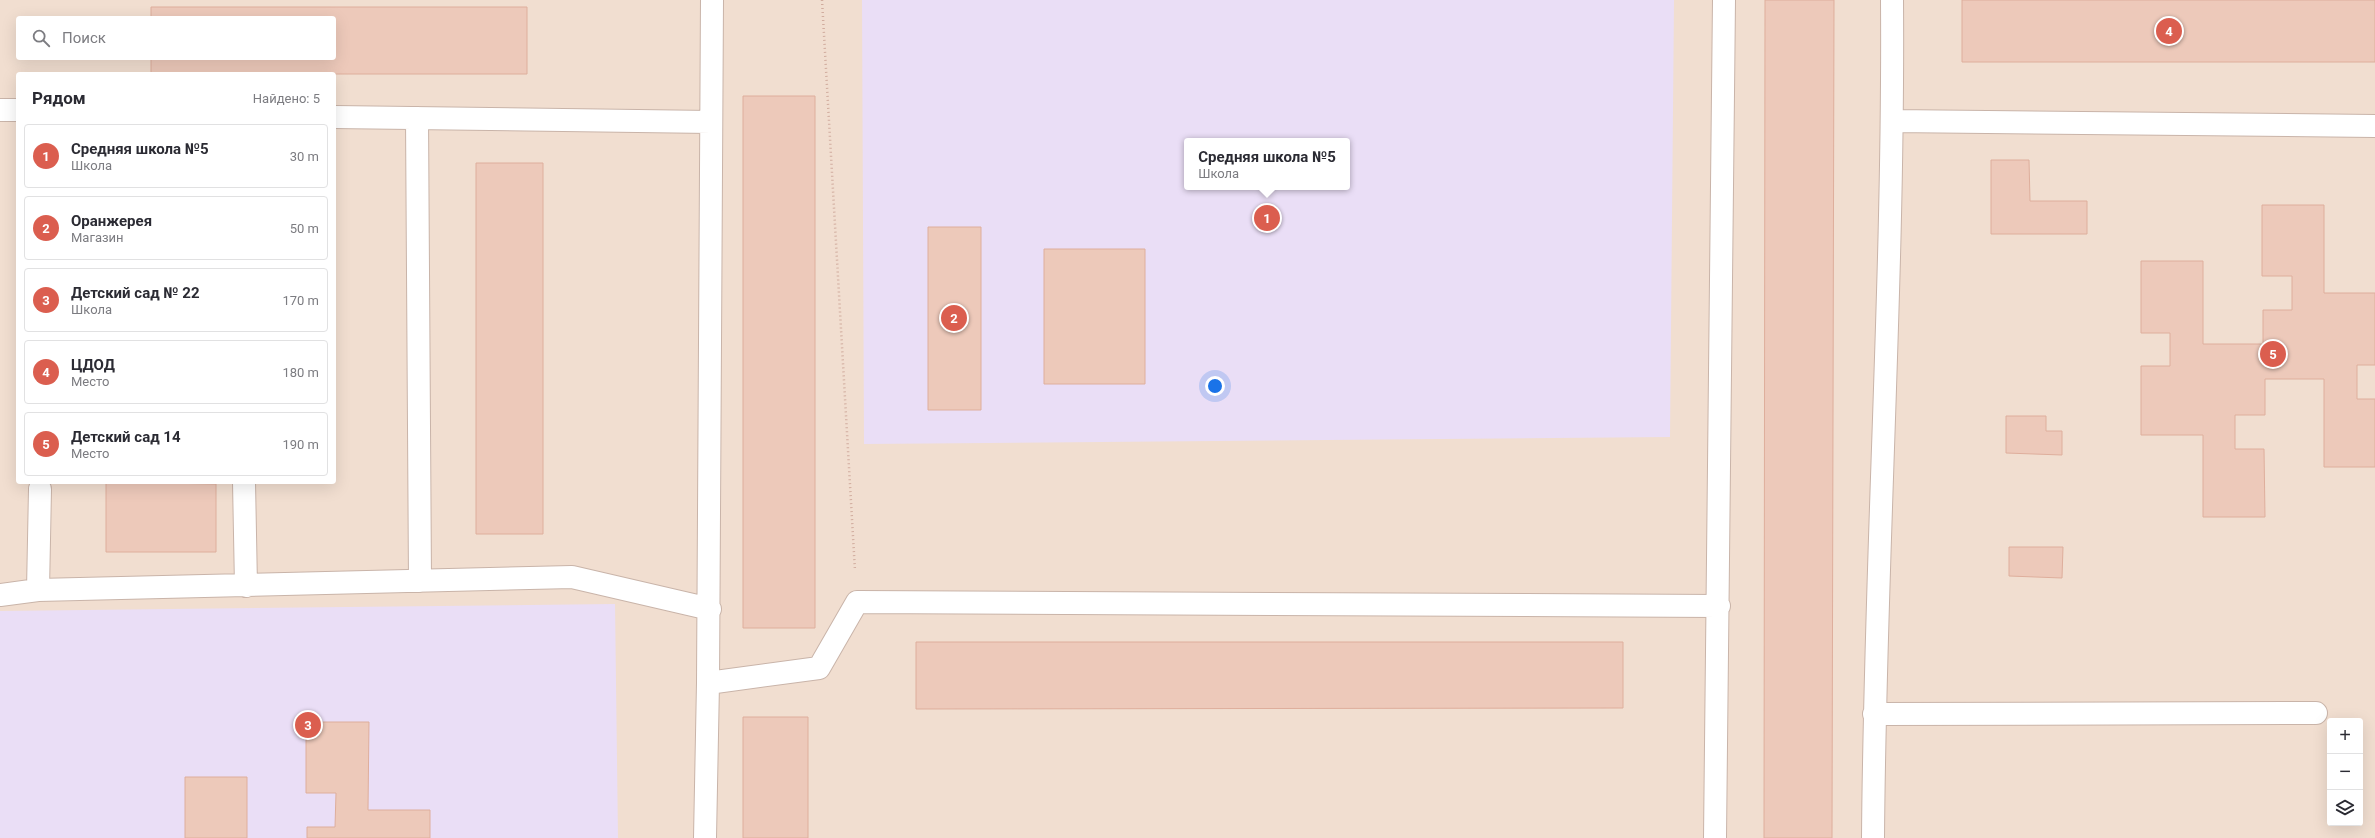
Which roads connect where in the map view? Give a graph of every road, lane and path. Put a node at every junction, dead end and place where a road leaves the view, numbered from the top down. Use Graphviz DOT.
graph roads {
  1 [pos="712,0"];
  2 [pos="822,0"];
  3 [pos="1724,0"];
  4 [pos="1892,0"];
  5 [pos="0,110"];
  6 [pos="16,110"];
  7 [pos="336,117"];
  8 [pos="417,118"];
  9 [pos="1893,121"];
  10 [pos="711,122"];
  11 [pos="2375,126"];
  12 [pos="244,484"];
  13 [pos="40,490"];
  14 [pos="420,581"];
  15 [pos="246,586"];
  16 [pos="38,590"];
  17 [pos="0,596"];
  18 [pos="857,602"];
  19 [pos="1719,606"];
  20 [pos="710,609"];
  21 [pos="708,683"];
  22 [pos="2316,713"];
  23 [pos="1874,714"];
  24 [pos="705,838"];
  25 [pos="1715,838"];
  26 [pos="1873,838"];
  1 -- 10 [label="lane"];
  2 -- 18 [label="path"];
  3 -- 19 [label="lane"];
  4 -- 9 [label="lane"];
  5 -- 6 [label="lane"];
  7 -- 8 [label="lane"];
  8 -- 10 [label="lane"];
  8 -- 14 [label="lane"];
  9 -- 11 [label="lane"];
  9 -- 23 [label="lane"];
  10 -- 20 [label="lane"];
  12 -- 15 [label="lane"];
  13 -- 16 [label="lane"];
  14 -- 15 [label="lane"];
  14 -- 20 [label="lane"];
  15 -- 16 [label="lane"];
  16 -- 17 [label="lane"];
  18 -- 19 [label="lane"];
  18 -- 21 [label="lane"];
  19 -- 25 [label="lane"];
  20 -- 21 [label="lane"];
  21 -- 24 [label="lane"];
  22 -- 23 [label="lane"];
  23 -- 26 [label="lane"];
}
